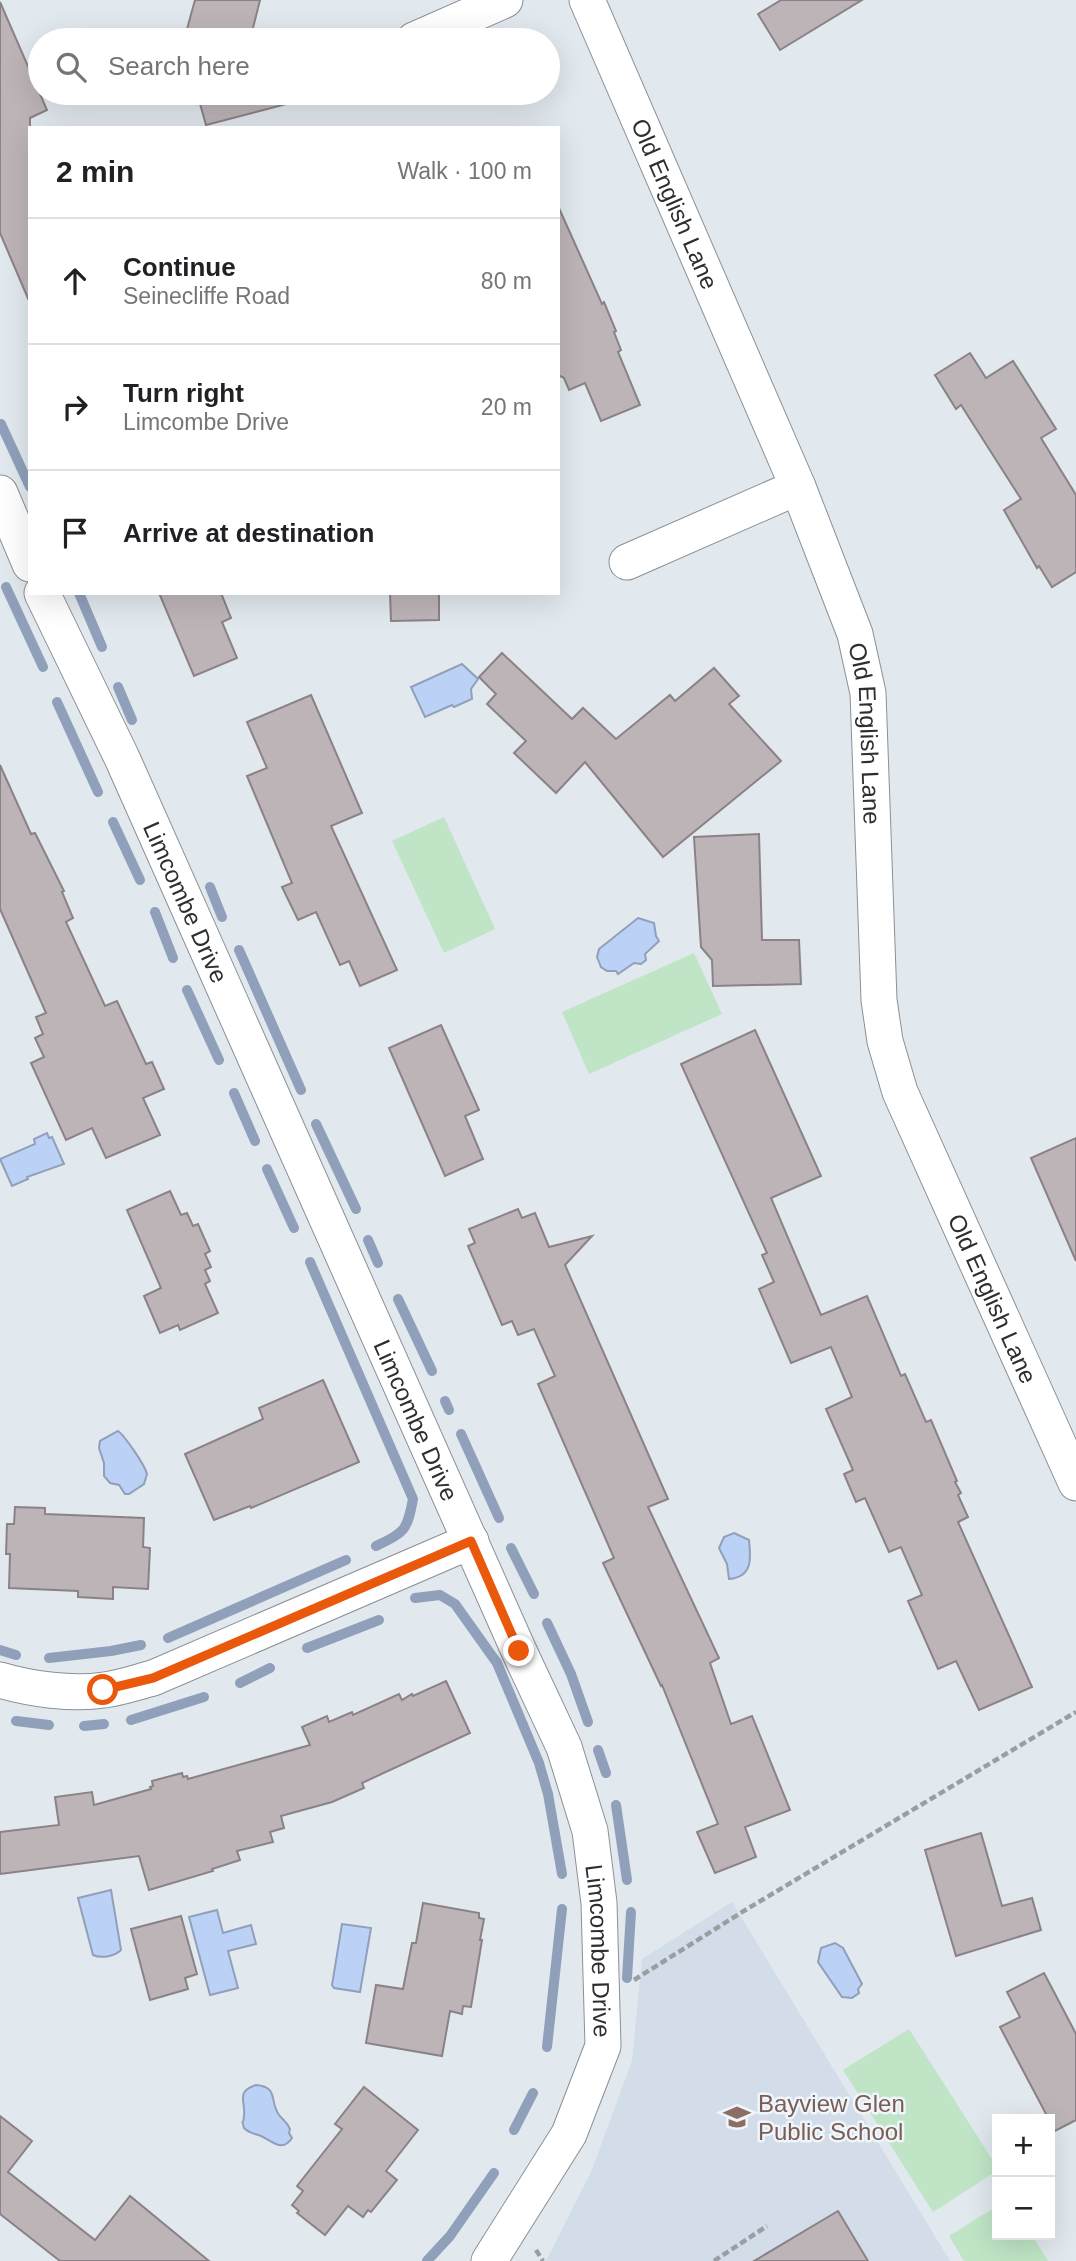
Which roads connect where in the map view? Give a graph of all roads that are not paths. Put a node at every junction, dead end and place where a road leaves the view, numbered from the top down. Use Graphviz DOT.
graph roads {
  1 [pos="505,0"];
  2 [pos="587,0"];
  3 [pos="441,28"];
  4 [pos="798,487"];
  5 [pos="0,493"];
  6 [pos="28,560"];
  7 [pos="628,562"];
  8 [pos="44,595"];
  9 [pos="1076,1483"];
  10 [pos="471,1541"];
  11 [pos="0,1680"];
  12 [pos="489,2261"];
  1 -- 3 [label="street"];
  2 -- 4 [label="street, Old English Lane"];
  4 -- 7 [label="street"];
  4 -- 9 [label="street, Old English Lane"];
  5 -- 6 [label="street"];
  8 -- 10 [label="street, Limcombe Drive"];
  10 -- 11 [label="street"];
  10 -- 12 [label="street, Limcombe Drive"];
}
